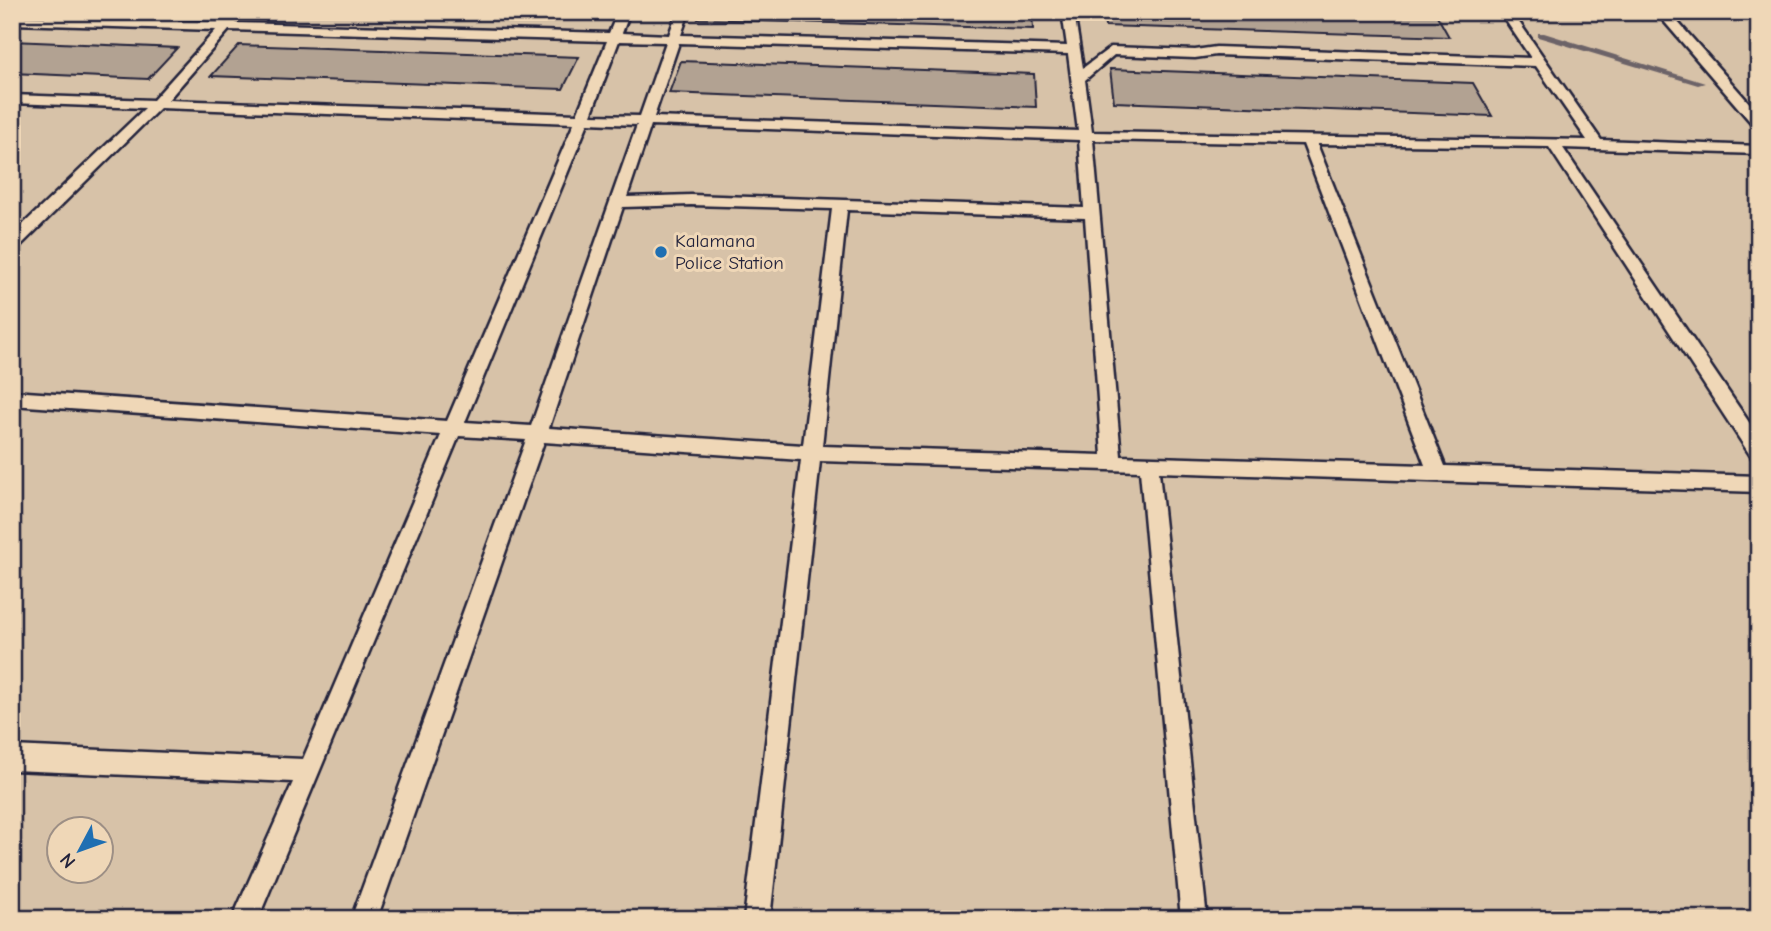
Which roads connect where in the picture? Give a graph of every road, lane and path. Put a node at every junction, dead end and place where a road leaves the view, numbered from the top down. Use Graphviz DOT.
graph roads {
  1 [pos="238,12"];
  2 [pos="624,12"];
  3 [pos="683,12"];
  4 [pos="1068,12"];
  5 [pos="1506,12"];
  6 [pos="1662,12"];
  7 [pos="12,20"];
  8 [pos="225,27"];
  9 [pos="614,37"];
  10 [pos="674,38"];
  11 [pos="1073,50"];
  12 [pos="1539,62"];
  13 [pos="1078,79"];
  14 [pos="12,99"];
  15 [pos="159,102"];
  16 [pos="582,120"];
  17 [pos="646,122"];
  18 [pos="1759,123"];
  19 [pos="1086,136"];
  20 [pos="1308,139"];
  21 [pos="1553,143"];
  22 [pos="1598,146"];
  23 [pos="1759,150"];
  24 [pos="618,202"];
  25 [pos="840,207"];
  26 [pos="1092,213"];
  27 [pos="12,244"];
  28 [pos="12,398"];
  29 [pos="453,430"];
  30 [pos="537,435"];
  31 [pos="813,453"];
  32 [pos="1759,453"];
  33 [pos="1112,463"];
  34 [pos="1149,464"];
  35 [pos="1438,474"];
  36 [pos="1759,484"];
  37 [pos="12,758"];
  38 [pos="310,771"];
  39 [pos="245,919"];
  40 [pos="364,919"];
  41 [pos="757,919"];
  42 [pos="1194,919"];
  1 -- 8 [label="lane"];
  2 -- 9 [label="lane"];
  3 -- 10 [label="lane"];
  4 -- 11 [label="lane"];
  5 -- 12 [label="lane"];
  6 -- 18 [label="lane"];
  7 -- 8 [label="lane"];
  8 -- 9 [label="lane"];
  8 -- 15 [label="lane"];
  9 -- 10 [label="lane"];
  9 -- 16 [label="lane"];
  10 -- 11 [label="lane"];
  10 -- 17 [label="lane"];
  11 -- 13 [label="lane"];
  12 -- 13 [label="lane"];
  12 -- 22 [label="lane"];
  13 -- 19 [label="lane"];
  14 -- 15 [label="lane"];
  15 -- 16 [label="lane"];
  15 -- 27 [label="lane"];
  16 -- 17 [label="lane"];
  16 -- 29 [label="lane"];
  17 -- 19 [label="lane"];
  17 -- 24 [label="lane"];
  19 -- 20 [label="lane"];
  19 -- 26 [label="lane"];
  20 -- 21 [label="lane"];
  20 -- 35 [label="lane"];
  21 -- 22 [label="lane"];
  21 -- 32 [label="lane"];
  22 -- 23 [label="lane"];
  24 -- 25 [label="lane"];
  24 -- 30 [label="lane"];
  25 -- 26 [label="lane"];
  25 -- 31 [label="lane"];
  26 -- 33 [label="lane"];
  28 -- 29 [label="lane"];
  29 -- 30 [label="lane"];
  29 -- 38 [label="lane"];
  30 -- 31 [label="lane"];
  30 -- 40 [label="lane"];
  31 -- 33 [label="lane"];
  31 -- 41 [label="lane"];
  33 -- 34 [label="lane"];
  34 -- 35 [label="lane"];
  34 -- 42 [label="lane"];
  35 -- 36 [label="lane"];
  37 -- 38 [label="lane"];
  38 -- 39 [label="lane"];
}
